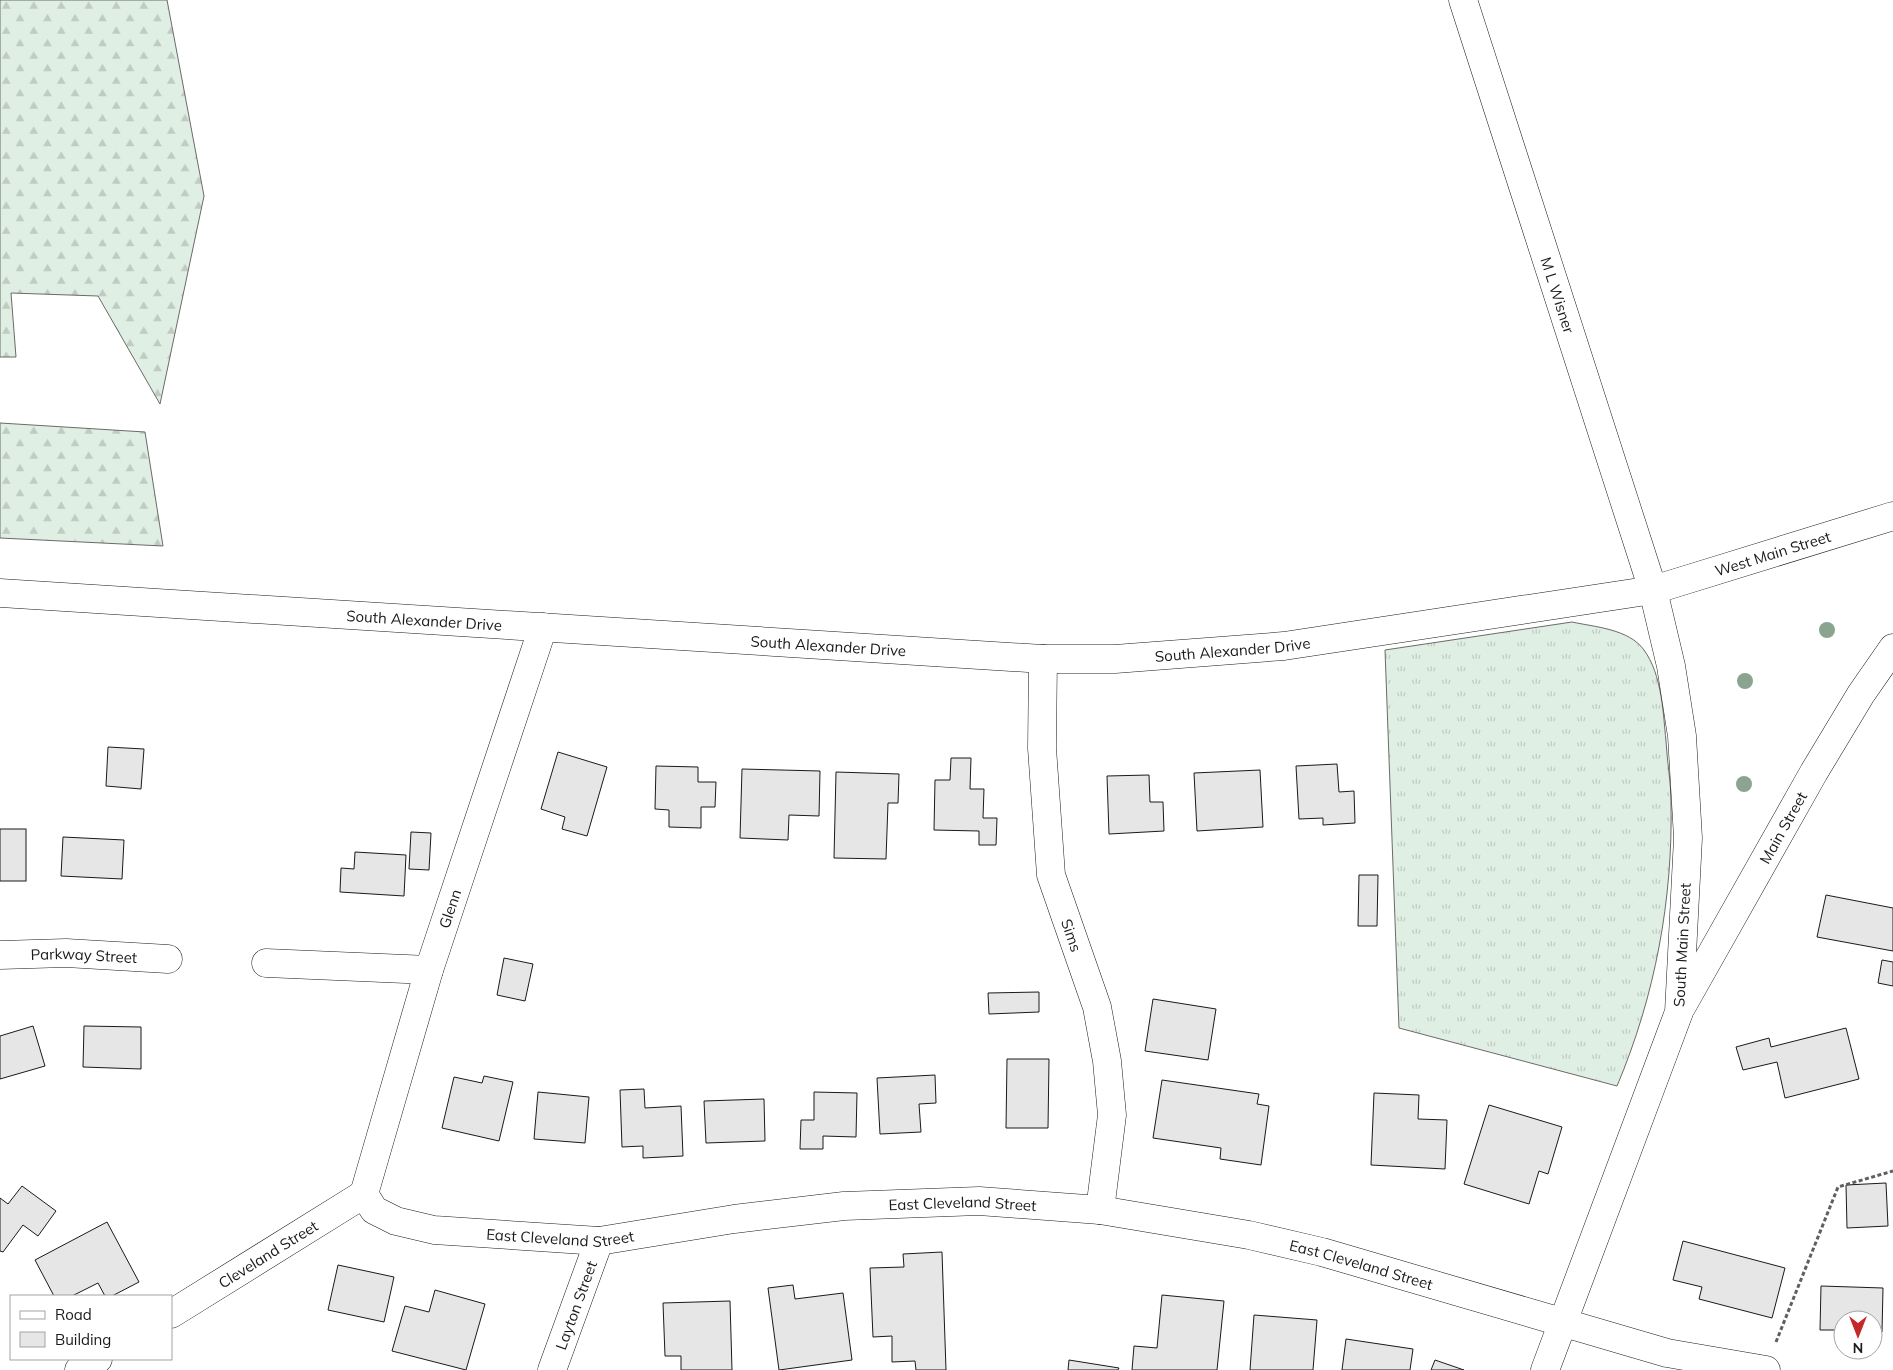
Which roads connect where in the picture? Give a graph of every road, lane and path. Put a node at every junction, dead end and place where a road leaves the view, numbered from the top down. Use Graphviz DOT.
graph roads {
  1 [pos="1463,0"];
  2 [pos="1893,516"];
  3 [pos="1652,590"];
  4 [pos="0,594"];
  5 [pos="543,626"];
  6 [pos="1893,648"];
  7 [pos="1043,659"];
  8 [pos="0,955"];
  9 [pos="168,959"];
  10 [pos="266,962"];
  11 [pos="429,970"];
  12 [pos="1679,1012"];
  13 [pos="1893,1171"];
  14 [pos="364,1194"];
  15 [pos="1100,1210"];
  16 [pos="599,1241"];
  17 [pos="172,1313"];
  18 [pos="1561,1324"];
  19 [pos="96,1360"];
  20 [pos="79,1370"];
  21 [pos="552,1370"];
  22 [pos="1545,1370"];
  23 [pos="1766,1370"];
  1 -- 3 [label="street, M L Wisner"];
  2 -- 3 [label="street, West Main Street"];
  3 -- 7 [label="street, South Alexander Drive"];
  3 -- 12 [label="street, South Main Street"];
  4 -- 5 [label="street, South Alexander Drive"];
  5 -- 7 [label="street, South Alexander Drive"];
  5 -- 11 [label="street, Glenn"];
  6 -- 12 [label="street, Main Street"];
  7 -- 15 [label="street, Sims"];
  8 -- 9 [label="street, Parkway Street"];
  10 -- 11 [label="street"];
  11 -- 14 [label="street, Glenn"];
  12 -- 18 [label="street, South Main Street"];
  13 -- 23 [label="path"];
  14 -- 16 [label="street, East Cleveland Street"];
  14 -- 17 [label="street, Cleveland Street"];
  15 -- 16 [label="street, East Cleveland Street"];
  15 -- 18 [label="street, East Cleveland Street"];
  16 -- 21 [label="street, Layton Street"];
  18 -- 22 [label="street, South Main Street"];
  18 -- 23 [label="street, East Cleveland Street"];
  19 -- 20 [label="street"];
}
